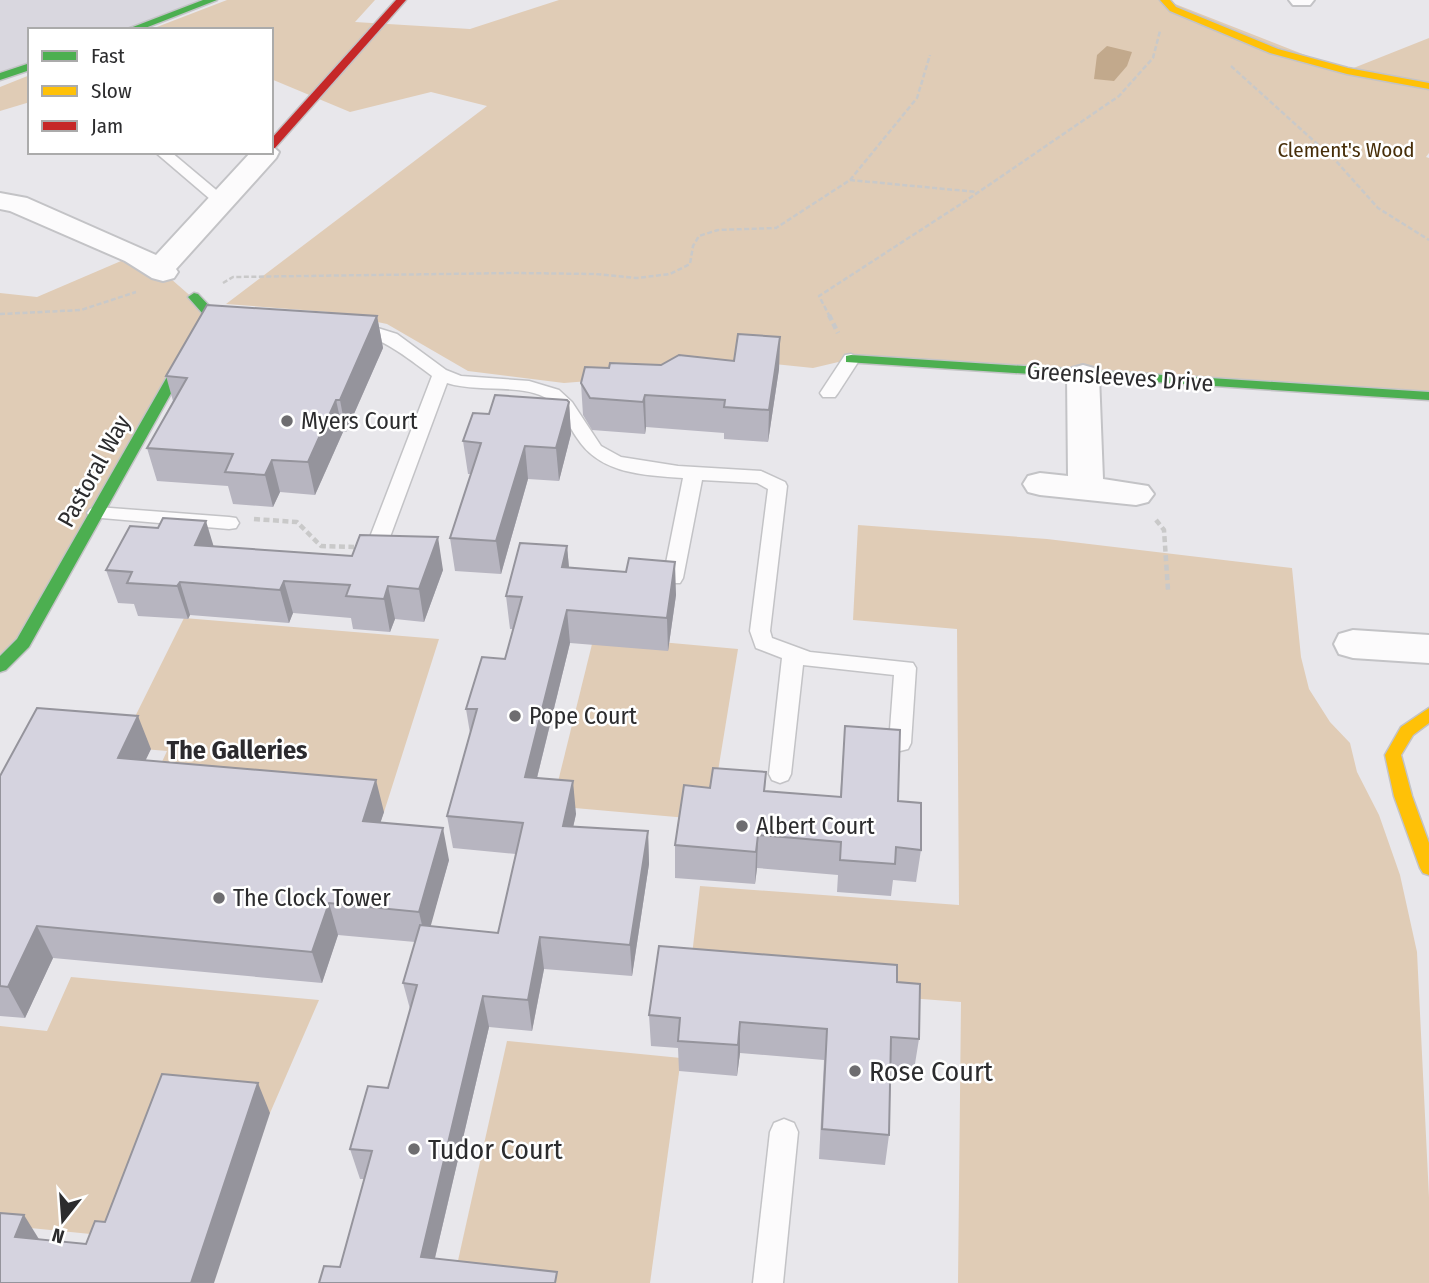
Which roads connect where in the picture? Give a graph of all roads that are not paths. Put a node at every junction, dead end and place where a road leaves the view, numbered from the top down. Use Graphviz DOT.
graph roads {
  1 [pos="212,0"];
  2 [pos="401,0"];
  3 [pos="1165,0"];
  4 [pos="135,28"];
  5 [pos="28,67"];
  6 [pos="0,77"];
  7 [pos="1429,86"];
  8 [pos="273,144"];
  9 [pos="164,154"];
  10 [pos="264,154"];
  11 [pos="0,201"];
  12 [pos="222,201"];
  13 [pos="194,297"];
  14 [pos="338,323"];
  15 [pos="851,359"];
  16 [pos="441,374"];
  17 [pos="1083,375"];
  18 [pos="829,393"];
  19 [pos="1429,397"];
  20 [pos="694,472"];
  21 [pos="1040,484"];
  22 [pos="1086,488"];
  23 [pos="1136,494"];
  24 [pos="97,513"];
  25 [pos="229,523"];
  26 [pos="380,537"];
  27 [pos="673,578"];
  28 [pos="1353,644"];
  29 [pos="1429,649"];
  30 [pos="793,656"];
  31 [pos="0,666"];
  32 [pos="1429,714"];
  33 [pos="900,743"];
  34 [pos="780,774"];
  35 [pos="1429,867"];
  36 [pos="784,1132"];
  37 [pos="768,1283"];
  1 -- 4 [label="street"];
  2 -- 8 [label="street"];
  3 -- 7 [label="street"];
  5 -- 6 [label="street"];
  9 -- 12 [label="lane"];
  10 -- 12 [label="street"];
  11 -- 12 [label="street"];
  13 -- 24 [label="street, Pastoral Way"];
  14 -- 16 [label="lane"];
  15 -- 17 [label="street, Greensleeves Drive"];
  15 -- 18 [label="lane"];
  16 -- 20 [label="lane"];
  16 -- 26 [label="lane"];
  17 -- 19 [label="street, Greensleeves Drive"];
  17 -- 22 [label="street"];
  20 -- 27 [label="lane"];
  20 -- 30 [label="lane"];
  21 -- 22 [label="street"];
  22 -- 23 [label="street"];
  24 -- 25 [label="lane"];
  24 -- 31 [label="street, Pastoral Way"];
  28 -- 29 [label="street"];
  30 -- 33 [label="lane"];
  30 -- 34 [label="lane"];
  32 -- 35 [label="street"];
  36 -- 37 [label="lane"];
}
